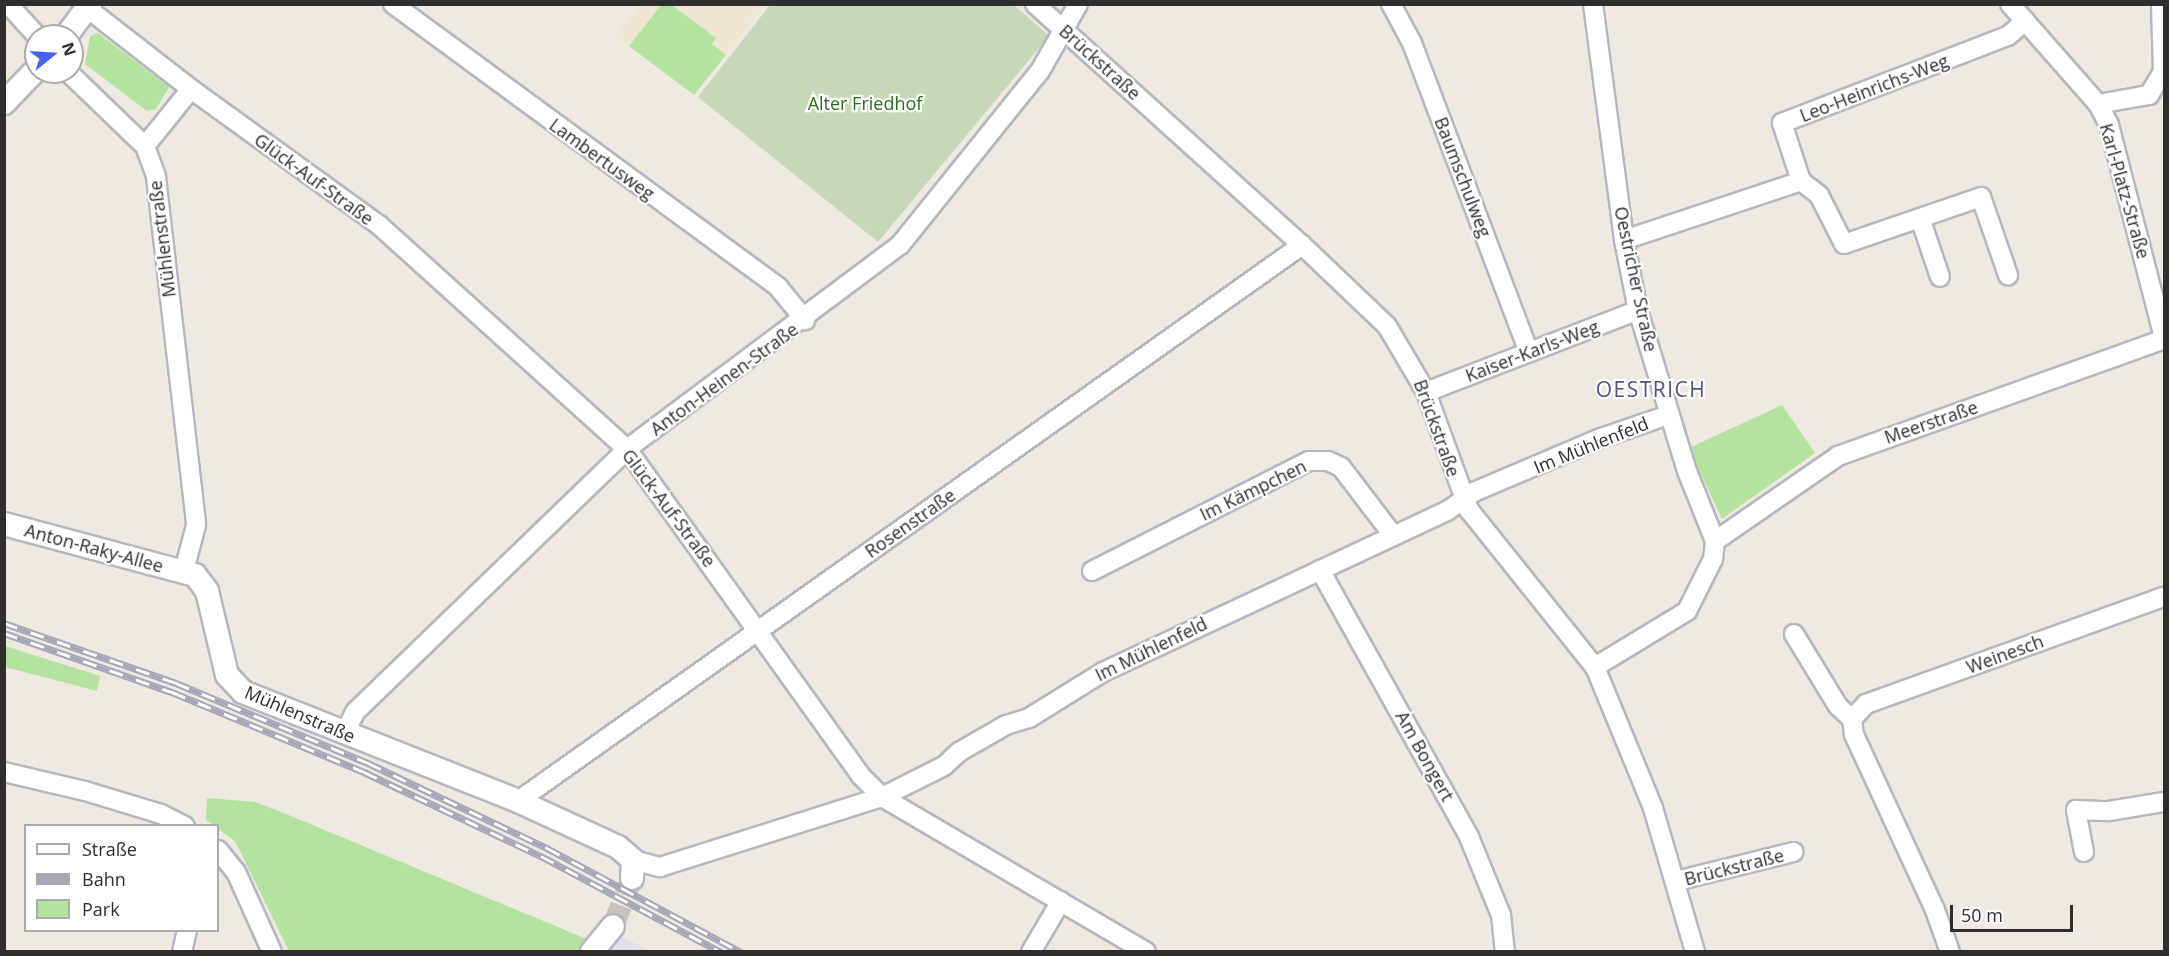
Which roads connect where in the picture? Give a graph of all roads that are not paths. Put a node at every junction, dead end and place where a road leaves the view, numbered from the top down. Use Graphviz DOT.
graph roads {
  1 [pos="8,4"];
  2 [pos="393,4"];
  3 [pos="1035,4"];
  4 [pos="1078,4"];
  5 [pos="1391,4"];
  6 [pos="1593,4"];
  7 [pos="2010,4"];
  8 [pos="2161,4"];
  9 [pos="89,6"];
  10 [pos="2025,21"];
  11 [pos="27,24"];
  12 [pos="75,24"];
  13 [pos="1066,31"];
  14 [pos="24,82"];
  15 [pos="80,84"];
  16 [pos="191,89"];
  17 [pos="4,103"];
  18 [pos="2098,104"];
  19 [pos="145,146"];
  20 [pos="1801,181"];
  21 [pos="1920,218"];
  22 [pos="1624,240"];
  23 [pos="1302,245"];
  24 [pos="2008,275"];
  25 [pos="1940,277"];
  26 [pos="1638,310"];
  27 [pos="805,320"];
  28 [pos="2164,338"];
  29 [pos="1529,352"];
  30 [pos="1426,392"];
  31 [pos="1668,415"];
  32 [pos="627,449"];
  33 [pos="1463,500"];
  34 [pos="4,524"];
  35 [pos="1392,534"];
  36 [pos="1715,540"];
  37 [pos="1320,570"];
  38 [pos="184,571"];
  39 [pos="1092,571"];
  40 [pos="2164,597"];
  41 [pos="759,631"];
  42 [pos="1794,634"];
  43 [pos="1595,668"];
  44 [pos="1852,719"];
  45 [pos="345,732"];
  46 [pos="4,772"];
  47 [pos="882,797"];
  48 [pos="518,801"];
  49 [pos="2164,802"];
  50 [pos="183,824"];
  51 [pos="219,851"];
  52 [pos="1793,852"];
  53 [pos="2084,852"];
  54 [pos="632,869"];
  55 [pos="1676,881"];
  56 [pos="1061,901"];
  57 [pos="613,926"];
  58 [pos="187,932"];
  59 [pos="182,951"];
  60 [pos="272,951"];
  61 [pos="592,951"];
  62 [pos="1031,951"];
  63 [pos="1146,951"];
  64 [pos="1505,951"];
  65 [pos="1695,951"];
  66 [pos="1950,951"];
  1 -- 11 [label="street"];
  2 -- 27 [label="street, Lambertusweg"];
  3 -- 13 [label="street, Brückstraße"];
  4 -- 13 [label="street, Anton-Heinen-Straße"];
  5 -- 29 [label="street, Baumschulweg"];
  6 -- 22 [label="street, Oestricher Straße"];
  7 -- 10 [label="street, Karl-Platz-Straße"];
  8 -- 18 [label="street"];
  9 -- 12 [label="street"];
  9 -- 16 [label="street, Glück-Auf-Straße"];
  10 -- 18 [label="street, Karl-Platz-Straße"];
  10 -- 20 [label="street, Leo-Heinrichs-Weg"];
  13 -- 23 [label="street, Brückstraße"];
  13 -- 27 [label="street, Anton-Heinen-Straße"];
  14 -- 17 [label="street"];
  15 -- 19 [label="street"];
  16 -- 19 [label="street"];
  16 -- 32 [label="street, Glück-Auf-Straße"];
  18 -- 28 [label="street, Karl-Platz-Straße"];
  19 -- 38 [label="street, Mühlenstraße"];
  20 -- 21 [label="street"];
  20 -- 22 [label="street"];
  21 -- 24 [label="street"];
  21 -- 25 [label="street"];
  22 -- 26 [label="street, Oestricher Straße"];
  23 -- 30 [label="street, Brückstraße"];
  23 -- 41 [label="street, Rosenstraße"];
  26 -- 29 [label="street, Kaiser-Karls-Weg"];
  26 -- 31 [label="street, Oestricher Straße"];
  27 -- 32 [label="street, Anton-Heinen-Straße"];
  28 -- 36 [label="street, Meerstraße"];
  29 -- 30 [label="street, Kaiser-Karls-Weg"];
  30 -- 33 [label="street, Brückstraße"];
  31 -- 33 [label="street, Im Mühlenfeld"];
  31 -- 36 [label="street, Oestricher Straße"];
  32 -- 41 [label="street, Glück-Auf-Straße"];
  32 -- 45 [label="street, Anton-Heinen-Straße"];
  33 -- 35 [label="street, Im Mühlenfeld"];
  33 -- 43 [label="street, Brückstraße"];
  34 -- 38 [label="street, Anton-Raky-Allee"];
  35 -- 37 [label="street, Im Mühlenfeld"];
  35 -- 39 [label="street, Im Kämpchen"];
  36 -- 43 [label="street"];
  37 -- 47 [label="street, Im Mühlenfeld"];
  37 -- 64 [label="street, Am Bongert"];
  38 -- 45 [label="street, Mühlenstraße"];
  40 -- 44 [label="street, Weinesch"];
  41 -- 47 [label="street, Glück-Auf-Straße"];
  41 -- 48 [label="street, Rosenstraße"];
  42 -- 44 [label="street"];
  43 -- 55 [label="street, Brückstraße"];
  44 -- 66 [label="street"];
  45 -- 48 [label="street, Mühlenstraße"];
  46 -- 50 [label="street"];
  47 -- 54 [label="street, Im Mühlenfeld"];
  47 -- 56 [label="street, Glück-Auf-Straße"];
  48 -- 54 [label="street, Mühlenstraße"];
  49 -- 53 [label="street"];
  51 -- 60 [label="street"];
  52 -- 55 [label="street, Brückstraße"];
  55 -- 65 [label="street, Brückstraße"];
  56 -- 62 [label="street"];
  56 -- 63 [label="street, Glück-Auf-Straße"];
  57 -- 61 [label="street"];
  58 -- 59 [label="street"];
}
